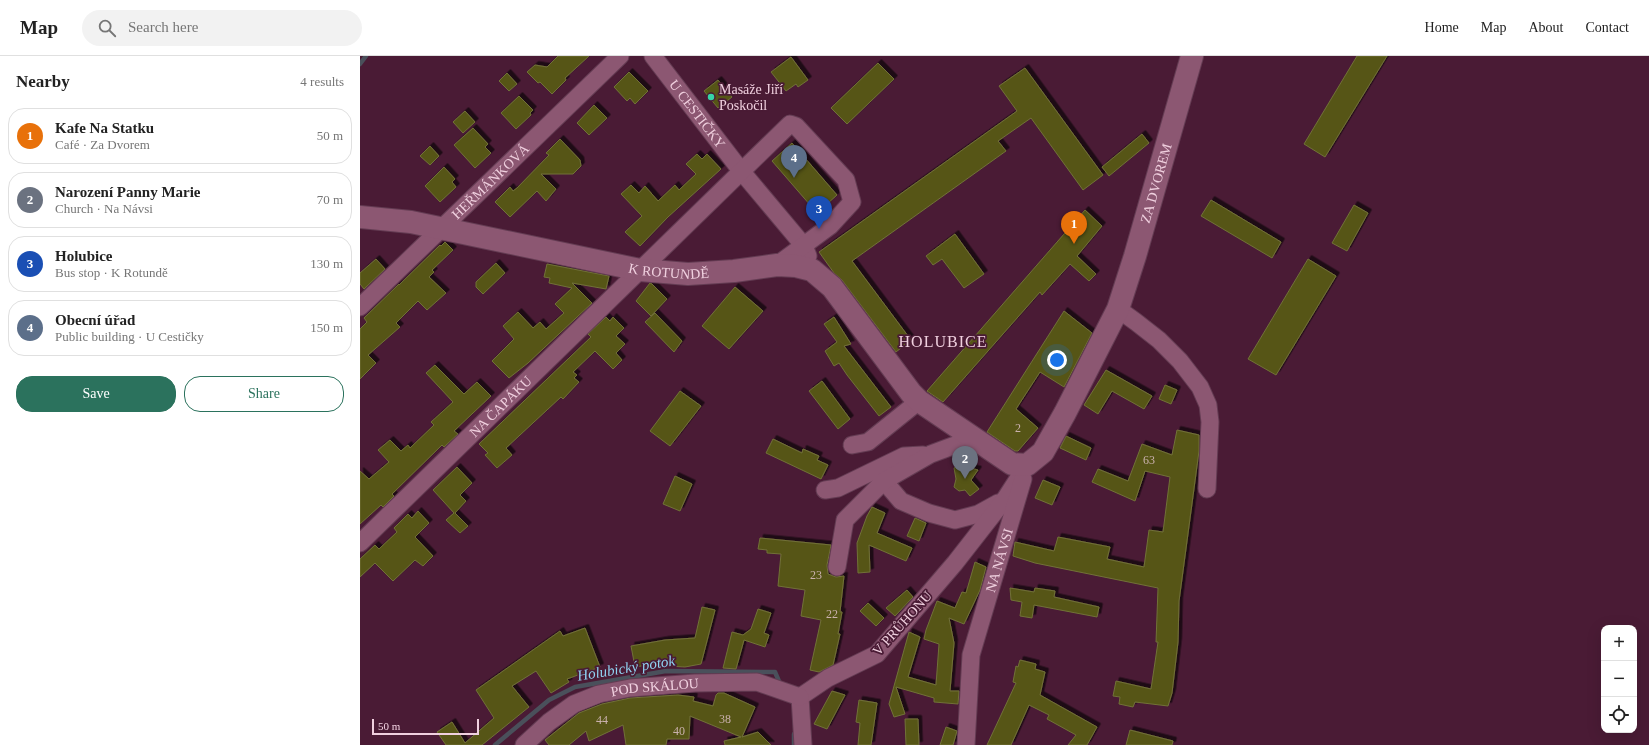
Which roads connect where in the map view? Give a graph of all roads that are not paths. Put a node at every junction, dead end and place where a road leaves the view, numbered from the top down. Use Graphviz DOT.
graph roads {
  1 [pos="620,56"];
  2 [pos="653,56"];
  3 [pos="1192,56"];
  4 [pos="742,172"];
  5 [pos="360,217"];
  6 [pos="440,229"];
  7 [pos="804,246"];
  8 [pos="777,265"];
  9 [pos="640,270"];
  10 [pos="812,270"];
  11 [pos="360,306"];
  12 [pos="1118,310"];
  13 [pos="919,401"];
  14 [pos="974,438"];
  15 [pos="852,445"];
  16 [pos="931,454"];
  17 [pos="1027,464"];
  18 [pos="884,481"];
  19 [pos="1207,489"];
  20 [pos="825,490"];
  21 [pos="1005,499"];
  22 [pos="361,540"];
  23 [pos="955,563"];
  24 [pos="837,567"];
  25 [pos="800,697"];
  26 [pos="524,745"];
  27 [pos="803,745"];
  28 [pos="966,745"];
  1 -- 6 [label="street, HEŘMÁNKOVÁ"];
  2 -- 4 [label="street, U CESTIČKY"];
  3 -- 12 [label="street, ZA DVOREM"];
  4 -- 7 [label="street, U CESTIČKY"];
  4 -- 7 [label="street, NA ČAPÁKU"];
  4 -- 9 [label="street, NA ČAPÁKU"];
  5 -- 6 [label="street, K ROTUNDĚ"];
  6 -- 9 [label="street, K ROTUNDĚ"];
  6 -- 11 [label="street, HEŘMÁNKOVÁ"];
  7 -- 8 [label="street"];
  7 -- 10 [label="street"];
  8 -- 9 [label="street, K ROTUNDĚ"];
  8 -- 10 [label="street, K ROTUNDĚ"];
  9 -- 22 [label="street, NA ČAPÁKU"];
  10 -- 13 [label="street, K ROTUNDĚ"];
  12 -- 17 [label="street, NA NÁVSI"];
  12 -- 19 [label="street"];
  13 -- 14 [label="street"];
  13 -- 15 [label="street"];
  14 -- 16 [label="street"];
  14 -- 17 [label="street"];
  16 -- 18 [label="street"];
  16 -- 20 [label="street"];
  17 -- 21 [label="street, NA NÁVSI"];
  17 -- 28 [label="street, NA NÁVSI"];
  18 -- 21 [label="street, NA NÁVSI"];
  18 -- 24 [label="street"];
  21 -- 23 [label="street, NA NÁVSI"];
  23 -- 25 [label="street, V PRŮHONU"];
  25 -- 26 [label="street, POD SKÁLOU"];
  25 -- 27 [label="street"];
}
